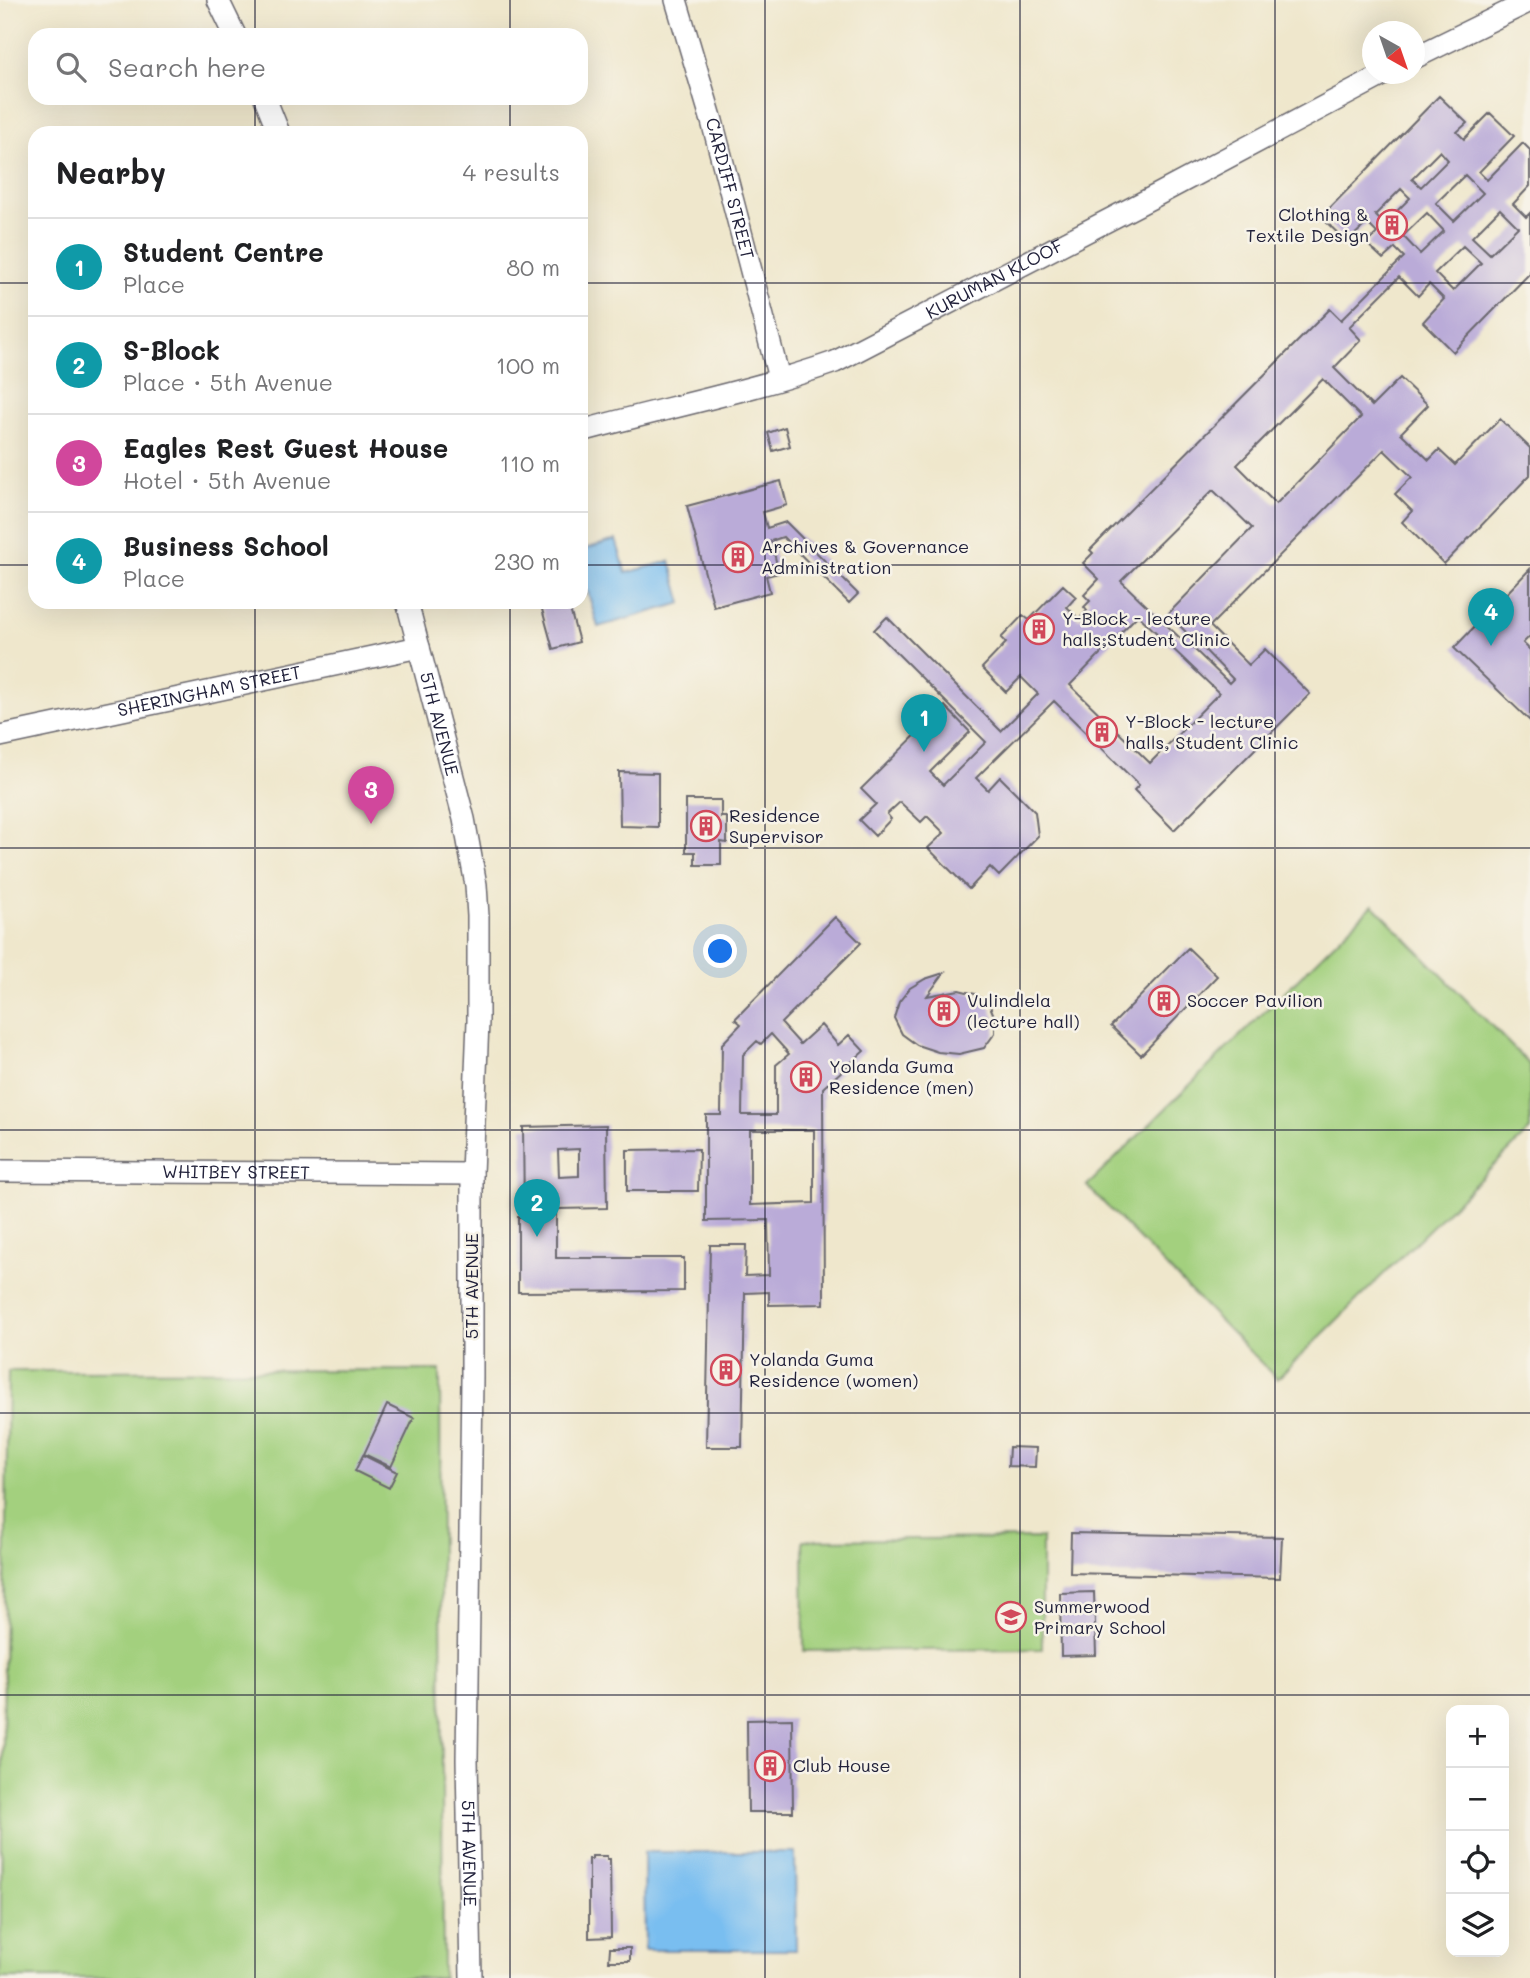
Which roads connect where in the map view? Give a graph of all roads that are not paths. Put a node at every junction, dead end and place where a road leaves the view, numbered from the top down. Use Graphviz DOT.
graph roads {
  1 [pos="218,0"];
  2 [pos="677,0"];
  3 [pos="1530,1"];
  4 [pos="232,28"];
  5 [pos="1425,53"];
  6 [pos="1366,84"];
  7 [pos="268,105"];
  8 [pos="276,126"];
  9 [pos="779,378"];
  10 [pos="588,429"];
  11 [pos="409,609"];
  12 [pos="419,647"];
  13 [pos="0,736"];
  14 [pos="0,1171"];
  15 [pos="472,1174"];
  16 [pos="471,1978"];
  1 -- 4 [label="street"];
  2 -- 9 [label="street, CARDIFF STREET"];
  3 -- 5 [label="street"];
  6 -- 9 [label="street, KURUMAN KLOOF"];
  7 -- 8 [label="street"];
  9 -- 10 [label="street, KURUMAN KLOOF"];
  11 -- 12 [label="street, 5TH AVENUE"];
  12 -- 13 [label="street, SHERINGHAM STREET"];
  12 -- 15 [label="street, 5TH AVENUE"];
  14 -- 15 [label="street, WHITBEY STREET"];
  15 -- 16 [label="street, 5TH AVENUE"];
}
